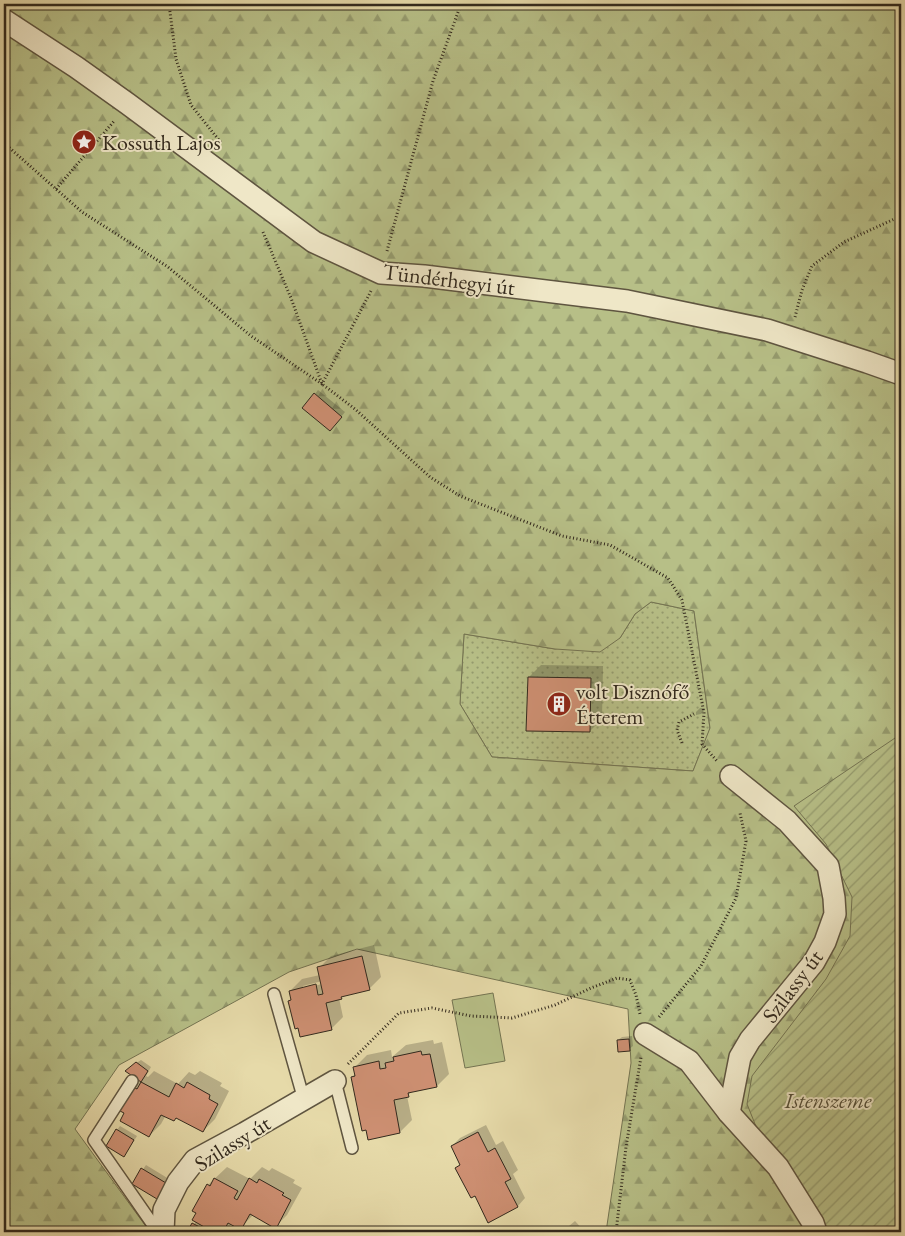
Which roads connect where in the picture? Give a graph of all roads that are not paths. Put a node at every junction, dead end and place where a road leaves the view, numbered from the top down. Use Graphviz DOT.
graph roads {
  1 [pos="4,20"];
  2 [pos="901,374"];
  3 [pos="731,776"];
  4 [pos="274,994"];
  5 [pos="645,1034"];
  6 [pos="132,1080"];
  7 [pos="335,1081"];
  8 [pos="304,1100"];
  9 [pos="729,1114"];
  10 [pos="352,1148"];
  11 [pos="158,1232"];
  12 [pos="163,1232"];
  13 [pos="816,1232"];
  1 -- 2 [label="street, Tündérhegyi út"];
  3 -- 9 [label="street, Szilassy út"];
  4 -- 8 [label="lane"];
  5 -- 9 [label="street"];
  6 -- 11 [label="lane"];
  7 -- 8 [label="street, Szilassy út"];
  7 -- 10 [label="lane"];
  8 -- 12 [label="street, Szilassy út"];
  9 -- 13 [label="street"];
}
